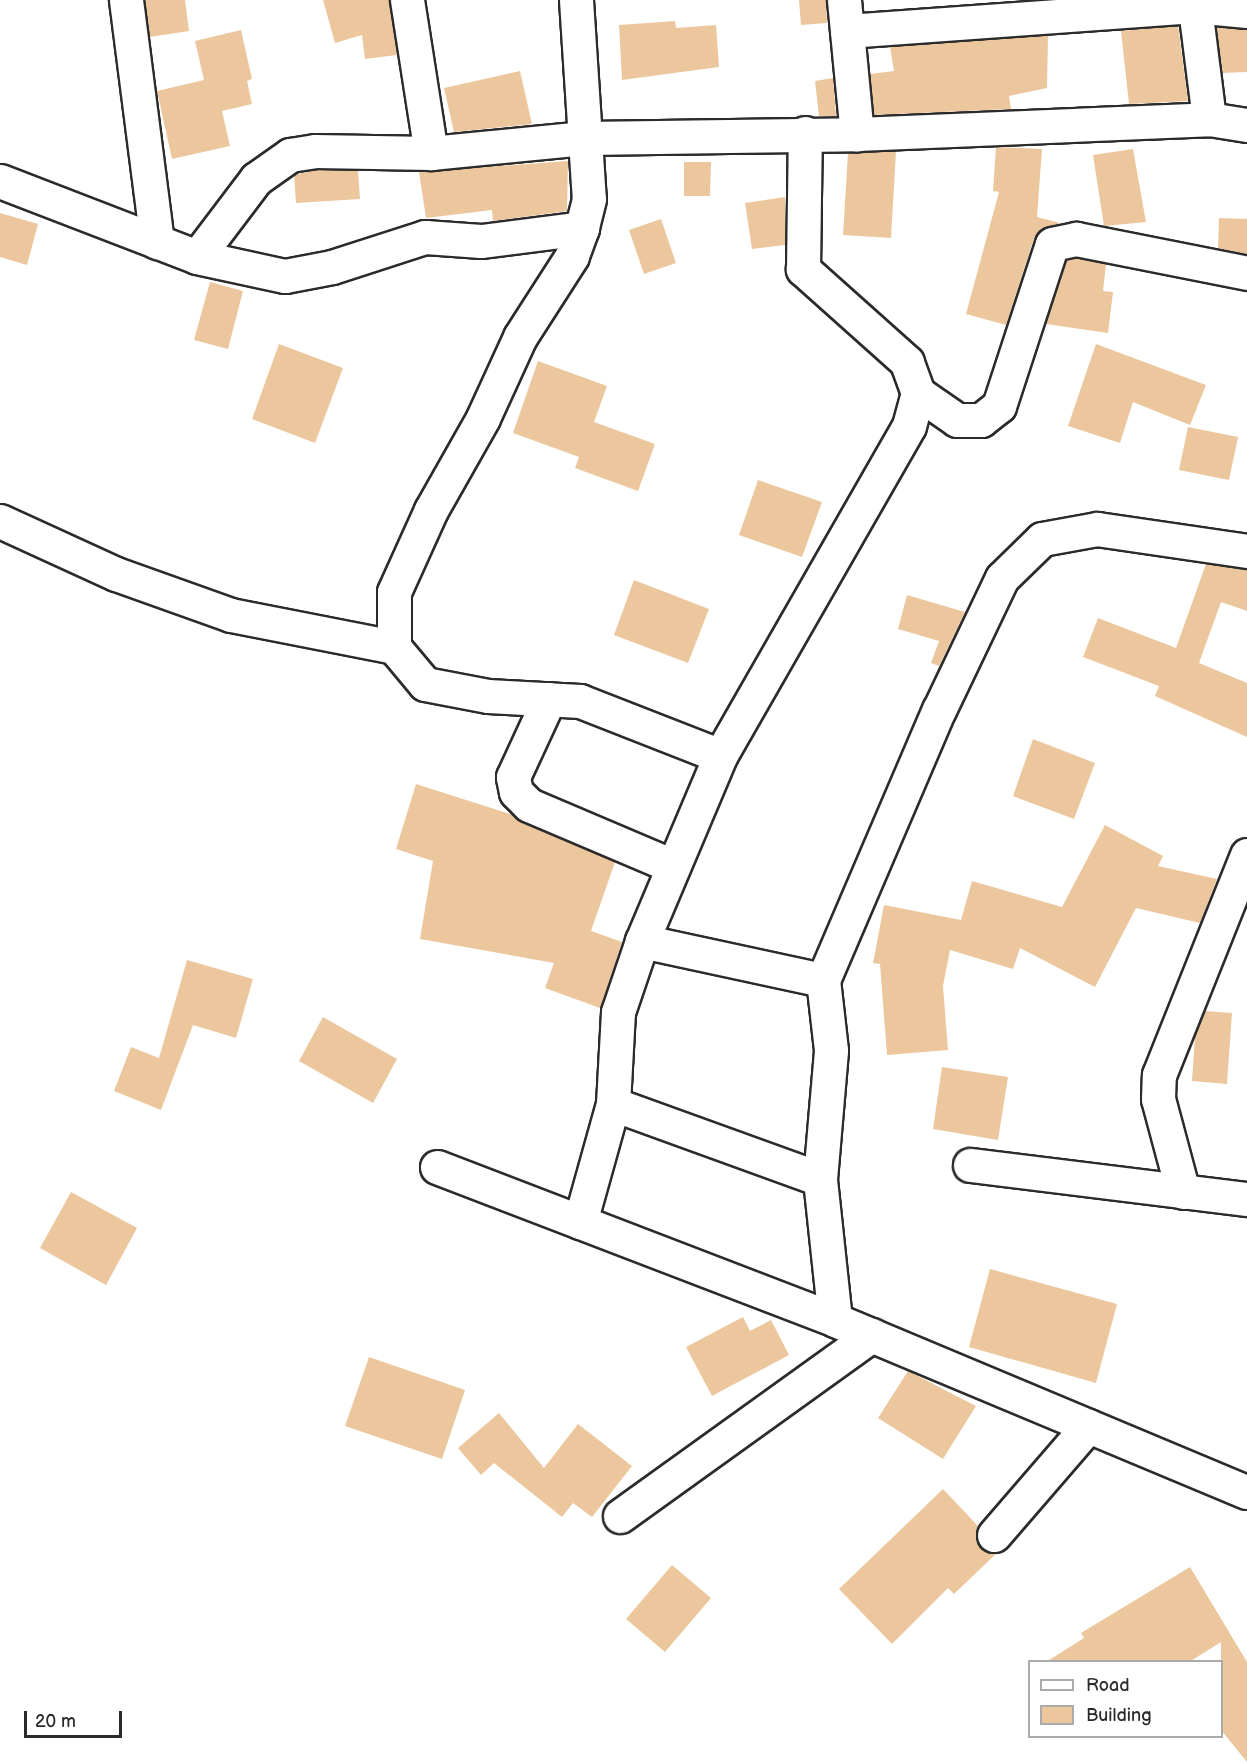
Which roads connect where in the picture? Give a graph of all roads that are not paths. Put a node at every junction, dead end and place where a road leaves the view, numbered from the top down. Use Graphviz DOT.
graph roads {
  1 [pos="126,0"];
  2 [pos="407,0"];
  3 [pos="576,0"];
  4 [pos="1194,3"];
  5 [pos="1247,10"];
  6 [pos="846,15"];
  7 [pos="1209,119"];
  8 [pos="1247,125"];
  9 [pos="805,133"];
  10 [pos="857,134"];
  11 [pos="584,138"];
  12 [pos="431,153"];
  13 [pos="0,181"];
  14 [pos="582,228"];
  15 [pos="158,242"];
  16 [pos="197,257"];
  17 [pos="1247,273"];
  18 [pos="918,393"];
  19 [pos="0,521"];
  20 [pos="1247,551"];
  21 [pos="394,647"];
  22 [pos="549,699"];
  23 [pos="720,756"];
  24 [pos="1246,861"];
  25 [pos="673,866"];
  26 [pos="642,940"];
  27 [pos="823,980"];
  28 [pos="613,1104"];
  29 [pos="970,1165"];
  30 [pos="436,1167"];
  31 [pos="820,1179"];
  32 [pos="1183,1191"];
  33 [pos="1247,1199"];
  34 [pos="579,1222"];
  35 [pos="835,1320"];
  36 [pos="872,1335"];
  37 [pos="1088,1426"];
  38 [pos="1247,1492"];
  39 [pos="620,1516"];
  40 [pos="994,1535"];
  1 -- 15 [label="street"];
  2 -- 12 [label="street"];
  3 -- 11 [label="street"];
  4 -- 5 [label="street"];
  4 -- 6 [label="street"];
  4 -- 7 [label="street"];
  6 -- 10 [label="street"];
  7 -- 8 [label="street"];
  7 -- 10 [label="street"];
  9 -- 10 [label="street"];
  9 -- 11 [label="street"];
  9 -- 18 [label="street"];
  11 -- 12 [label="street"];
  11 -- 14 [label="street"];
  12 -- 16 [label="street"];
  13 -- 15 [label="street"];
  14 -- 16 [label="street"];
  14 -- 21 [label="street"];
  15 -- 16 [label="street"];
  17 -- 18 [label="street"];
  18 -- 23 [label="street"];
  19 -- 21 [label="street"];
  20 -- 27 [label="street"];
  21 -- 22 [label="street"];
  22 -- 23 [label="street"];
  22 -- 25 [label="street"];
  23 -- 25 [label="street"];
  24 -- 32 [label="street"];
  25 -- 26 [label="street"];
  26 -- 27 [label="street"];
  26 -- 28 [label="street"];
  27 -- 31 [label="street"];
  28 -- 31 [label="street"];
  28 -- 34 [label="street"];
  29 -- 32 [label="street"];
  30 -- 34 [label="street"];
  31 -- 35 [label="street"];
  32 -- 33 [label="street"];
  34 -- 35 [label="street"];
  35 -- 36 [label="street"];
  36 -- 37 [label="street"];
  36 -- 39 [label="street"];
  37 -- 38 [label="street"];
  37 -- 40 [label="street"];
}
